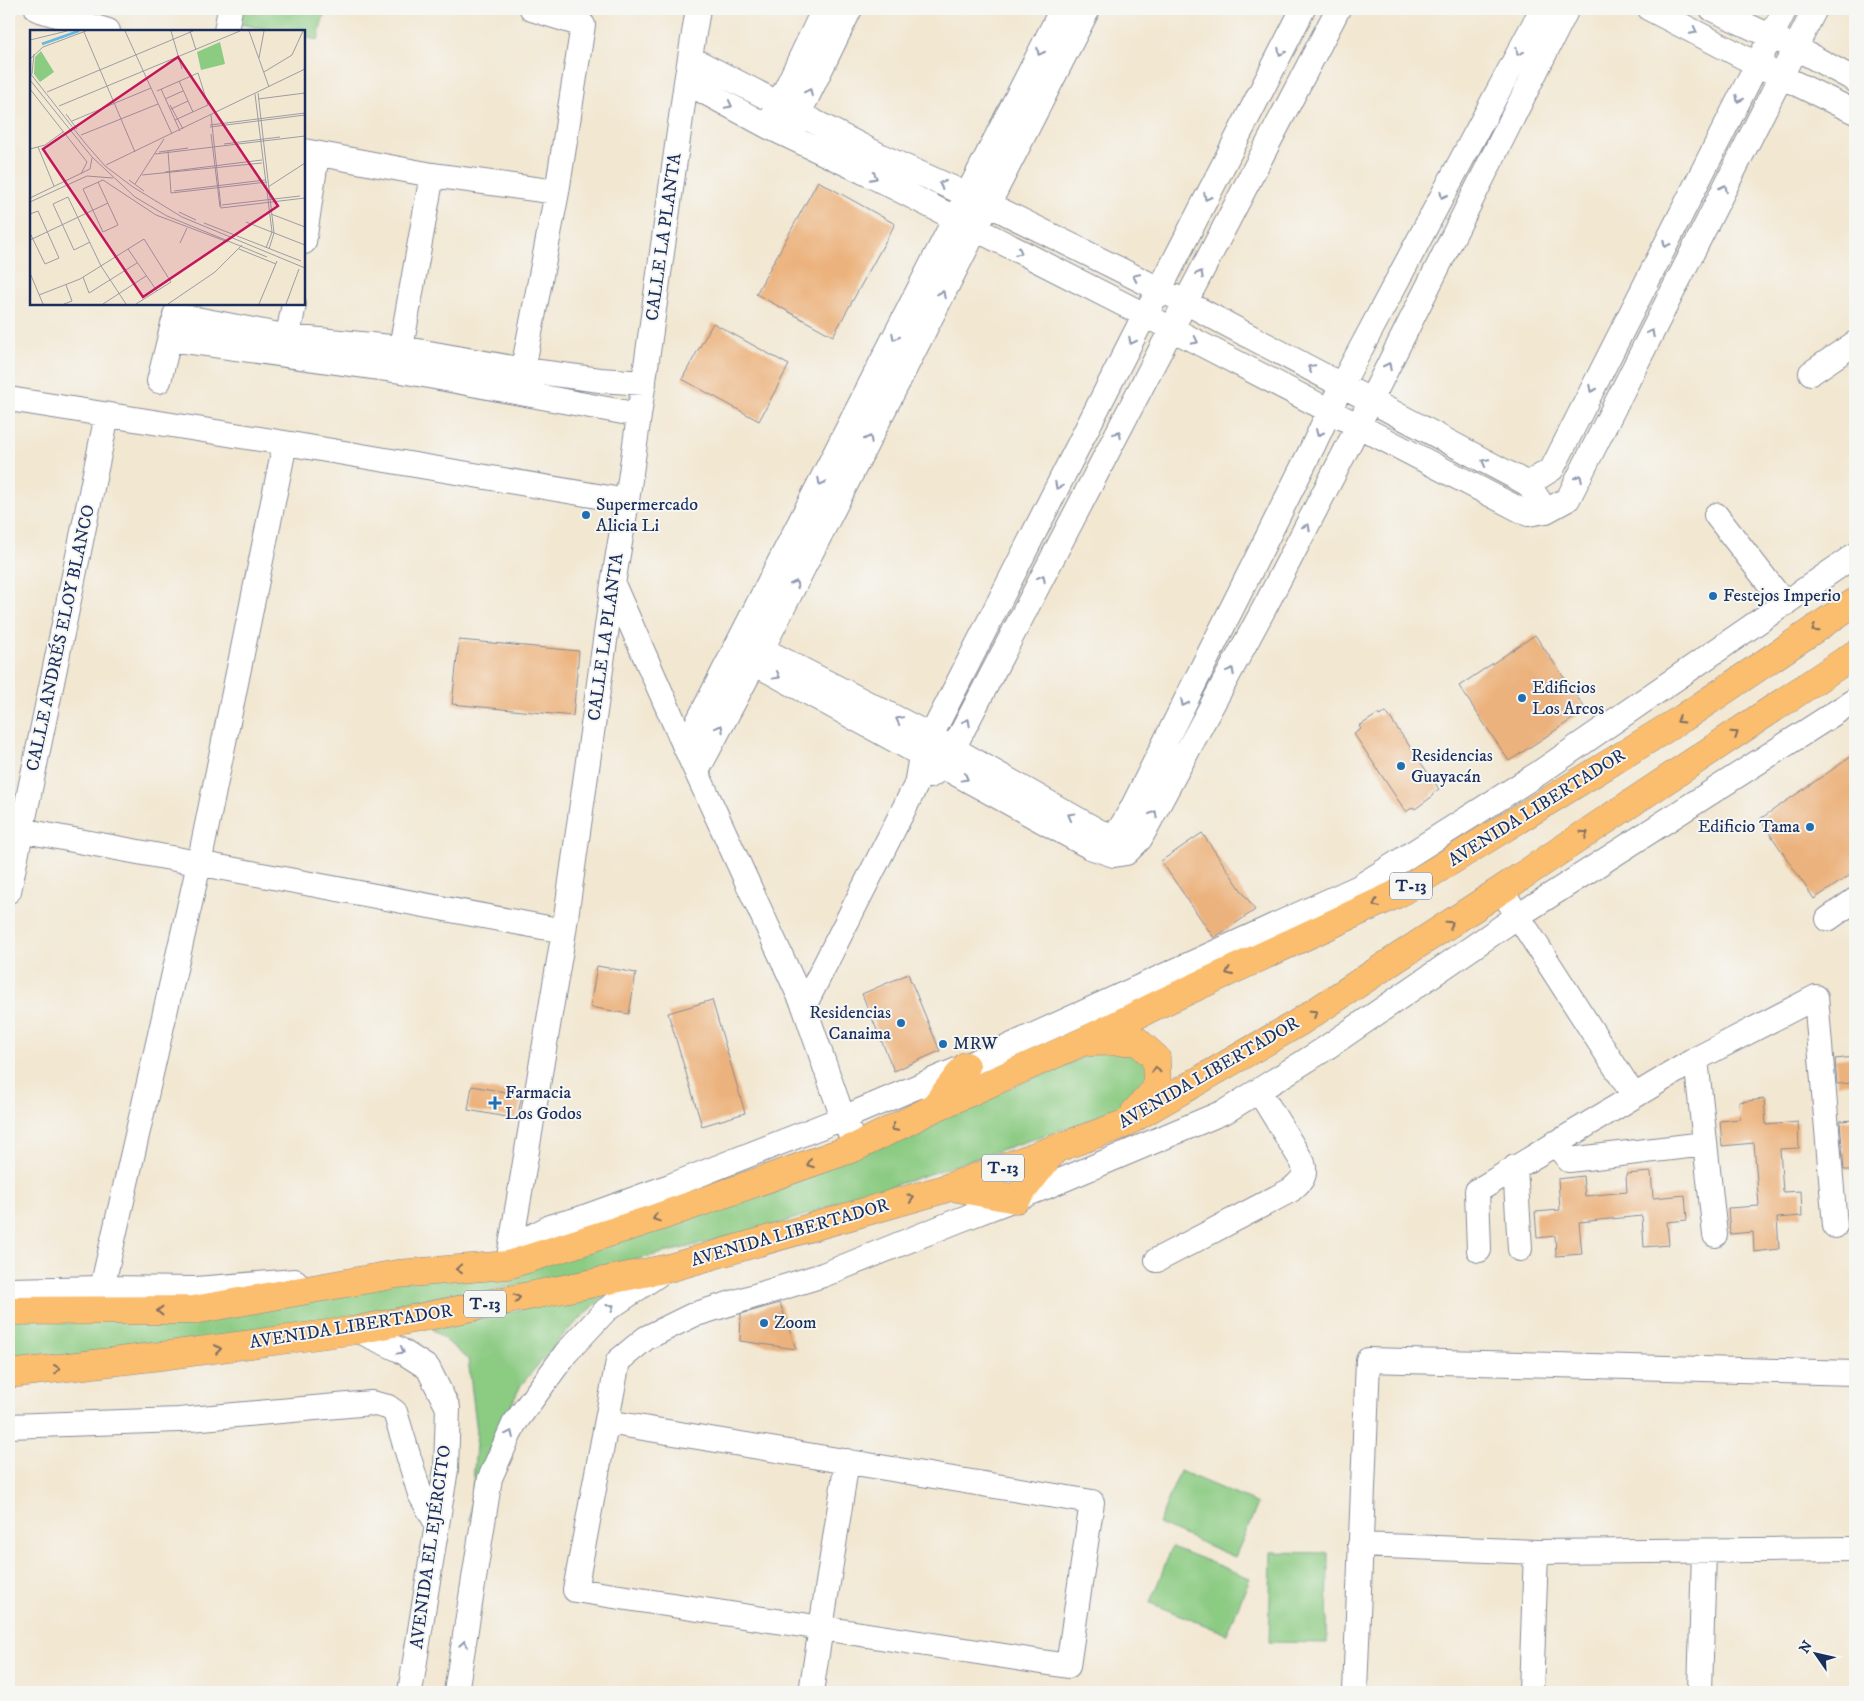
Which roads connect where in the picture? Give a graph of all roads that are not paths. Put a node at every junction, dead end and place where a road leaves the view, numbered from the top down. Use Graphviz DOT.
graph roads {
  1 [pos="38,9"];
  2 [pos="230,9"];
  3 [pos="532,9"];
  4 [pos="698,9"];
  5 [pos="824,9"];
  6 [pos="850,9"];
  7 [pos="1062,9"];
  8 [pos="1088,9"];
  9 [pos="1303,9"];
  10 [pos="1338,9"];
  11 [pos="1542,9"];
  12 [pos="1568,9"];
  13 [pos="1650,9"];
  14 [pos="1712,9"];
  15 [pos="1784,9"];
  16 [pos="1814,9"];
  17 [pos="105,30"];
  18 [pos="226,30"];
  19 [pos="1771,36"];
  20 [pos="1796,48"];
  21 [pos="690,58"];
  22 [pos="1757,64"];
  23 [pos="1780,76"];
  24 [pos="1855,80"];
  25 [pos="686,82"];
  26 [pos="1855,112"];
  27 [pos="783,120"];
  28 [pos="310,153"];
  29 [pos="432,175"];
  30 [pos="557,192"];
  31 [pos="978,200"];
  32 [pos="965,224"];
  33 [pos="305,227"];
  34 [pos="1160,289"];
  35 [pos="1185,302"];
  36 [pos="294,305"];
  37 [pos="176,309"];
  38 [pos="1144,316"];
  39 [pos="1172,329"];
  40 [pos="170,338"];
  41 [pos="1855,343"];
  42 [pos="287,346"];
  43 [pos="400,348"];
  44 [pos="524,370"];
  45 [pos="402,371"];
  46 [pos="1811,373"];
  47 [pos="159,381"];
  48 [pos="644,383"];
  49 [pos="1342,384"];
  50 [pos="519,393"];
  51 [pos="9,399"];
  52 [pos="1371,401"];
  53 [pos="1329,410"];
  54 [pos="107,415"];
  55 [pos="639,415"];
  56 [pos="1358,426"];
  57 [pos="284,443"];
  58 [pos="1528,484"];
  59 [pos="627,501"];
  60 [pos="1546,511"];
  61 [pos="1716,515"];
  62 [pos="1855,555"];
  63 [pos="613,584"];
  64 [pos="1240,592"];
  65 [pos="1855,602"];
  66 [pos="1267,603"];
  67 [pos="1785,604"];
  68 [pos="748,651"];
  69 [pos="1855,654"];
  70 [pos="1855,700"];
  71 [pos="926,746"];
  72 [pos="685,747"];
  73 [pos="948,758"];
  74 [pos="697,771"];
  75 [pos="916,785"];
  76 [pos="15,829"];
  77 [pos="1121,844"];
  78 [pos="199,864"];
  79 [pos="1501,890"];
  80 [pos="9,891"];
  81 [pos="1855,900"];
  82 [pos="1518,916"];
  83 [pos="1828,919"];
  84 [pos="564,931"];
  85 [pos="804,1006"];
  86 [pos="1080,1042"];
  87 [pos="1696,1059"];
  88 [pos="966,1066"];
  89 [pos="1259,1091"];
  90 [pos="1634,1096"];
  91 [pos="932,1109"];
  92 [pos="843,1118"];
  93 [pos="1124,1124"];
  94 [pos="1555,1143"];
  95 [pos="1705,1144"];
  96 [pos="856,1147"];
  97 [pos="1054,1149"];
  98 [pos="1515,1167"];
  99 [pos="951,1186"];
  100 [pos="1016,1198"];
  101 [pos="1835,1226"];
  102 [pos="1715,1235"];
  103 [pos="1520,1249"];
  104 [pos="1479,1250"];
  105 [pos="1157,1260"];
  106 [pos="508,1265"];
  107 [pos="669,1268"];
  108 [pos="397,1274"];
  109 [pos="102,1288"];
  110 [pos="9,1290"];
  111 [pos="9,1311"];
  112 [pos="357,1330"];
  113 [pos="1855,1373"];
  114 [pos="9,1374"];
  115 [pos="608,1422"];
  116 [pos="9,1426"];
  117 [pos="847,1461"];
  118 [pos="437,1524"];
  119 [pos="1360,1545"];
  120 [pos="1855,1549"];
  121 [pos="1704,1551"];
  122 [pos="1536,1552"];
  123 [pos="820,1628"];
  124 [pos="410,1692"];
  125 [pos="456,1692"];
  126 [pos="811,1692"];
  127 [pos="1355,1692"];
  128 [pos="1531,1692"];
  129 [pos="1700,1692"];
  1 -- 17 [label="street"];
  2 -- 18 [label="street"];
  3 -- 30 [label="street"];
  4 -- 21 [label="street, CALLE LA PLANTA"];
  5 -- 27 [label="street"];
  27 -- 6 [label="street, one-way"];
  7 -- 31 [label="street, one-way"];
  8 -- 31 [label="street"];
  9 -- 34 [label="street, one-way"];
  35 -- 10 [label="street, one-way"];
  11 -- 49 [label="street, one-way"];
  52 -- 12 [label="street, one-way"];
  13 -- 22 [label="street, one-way"];
  14 -- 19 [label="street"];
  15 -- 19 [label="street"];
  16 -- 20 [label="street"];
  19 -- 20 [label="street"];
  19 -- 22 [label="street"];
  20 -- 23 [label="street"];
  20 -- 24 [label="street"];
  21 -- 25 [label="street, CALLE LA PLANTA"];
  21 -- 27 [label="street"];
  22 -- 23 [label="street"];
  22 -- 58 [label="street, one-way"];
  23 -- 26 [label="street"];
  60 -- 23 [label="street, one-way"];
  25 -- 27 [label="street, one-way"];
  25 -- 48 [label="street, CALLE LA PLANTA"];
  31 -- 27 [label="street, one-way"];
  27 -- 32 [label="street, one-way"];
  28 -- 29 [label="street"];
  28 -- 33 [label="street"];
  29 -- 30 [label="street"];
  29 -- 43 [label="street"];
  30 -- 44 [label="street"];
  31 -- 32 [label="street"];
  34 -- 31 [label="street, one-way"];
  32 -- 38 [label="street, one-way"];
  32 -- 68 [label="street"];
  34 -- 35 [label="street"];
  34 -- 38 [label="street"];
  35 -- 39 [label="street"];
  49 -- 35 [label="street, one-way"];
  36 -- 42 [label="street"];
  37 -- 40 [label="street"];
  37 -- 42 [label="street"];
  38 -- 39 [label="street"];
  38 -- 71 [label="street, one-way"];
  39 -- 53 [label="street, one-way"];
  73 -- 39 [label="street, one-way"];
  40 -- 42 [label="street"];
  40 -- 47 [label="street"];
  41 -- 46 [label="street"];
  42 -- 43 [label="street"];
  42 -- 45 [label="street"];
  43 -- 44 [label="street"];
  43 -- 45 [label="street"];
  44 -- 48 [label="street"];
  44 -- 50 [label="street"];
  45 -- 50 [label="street"];
  48 -- 55 [label="street, CALLE LA PLANTA"];
  49 -- 52 [label="street"];
  49 -- 53 [label="street"];
  50 -- 55 [label="street"];
  51 -- 54 [label="street"];
  52 -- 56 [label="street"];
  58 -- 52 [label="street, one-way"];
  53 -- 56 [label="street"];
  53 -- 64 [label="street, one-way"];
  54 -- 57 [label="street"];
  54 -- 76 [label="street, CALLE ANDRÉS ELOY BLANCO"];
  55 -- 59 [label="street, CALLE LA PLANTA"];
  56 -- 60 [label="street"];
  66 -- 56 [label="street, one-way"];
  57 -- 59 [label="street"];
  57 -- 78 [label="street"];
  58 -- 60 [label="street"];
  59 -- 63 [label="street, CALLE LA PLANTA"];
  61 -- 67 [label="street"];
  62 -- 67 [label="street, AVENIDA LIBERTADOR"];
  63 -- 72 [label="street"];
  63 -- 84 [label="street, CALLE LA PLANTA"];
  64 -- 66 [label="street"];
  64 -- 77 [label="street, one-way"];
  65 -- 86 [label="highway, AVENIDA LIBERTADOR / T-13, one-way"];
  77 -- 66 [label="street, one-way"];
  67 -- 88 [label="street, AVENIDA LIBERTADOR"];
  68 -- 71 [label="street"];
  68 -- 72 [label="street"];
  74 -- 68 [label="street, one-way"];
  79 -- 69 [label="highway, AVENIDA LIBERTADOR / T-13, one-way"];
  70 -- 82 [label="street, AVENIDA LIBERTADOR"];
  71 -- 73 [label="street"];
  71 -- 75 [label="street"];
  72 -- 74 [label="street"];
  73 -- 75 [label="street"];
  73 -- 77 [label="street"];
  74 -- 85 [label="street"];
  75 -- 85 [label="street"];
  76 -- 78 [label="street"];
  76 -- 80 [label="street, CALLE ANDRÉS ELOY BLANCO"];
  78 -- 84 [label="street"];
  78 -- 109 [label="street"];
  79 -- 82 [label="street"];
  93 -- 79 [label="highway, AVENIDA LIBERTADOR / T-13, one-way"];
  81 -- 83 [label="street"];
  82 -- 89 [label="street, AVENIDA LIBERTADOR"];
  82 -- 90 [label="street"];
  84 -- 106 [label="street, CALLE LA PLANTA"];
  85 -- 92 [label="street"];
  86 -- 91 [label="highway, AVENIDA LIBERTADOR / T-13"];
  93 -- 86 [label="highway, T-13, one-way"];
  87 -- 90 [label="street"];
  87 -- 95 [label="street"];
  87 -- 101 [label="street"];
  88 -- 91 [label="highway, T-13"];
  88 -- 92 [label="street, AVENIDA LIBERTADOR"];
  89 -- 100 [label="street, AVENIDA LIBERTADOR"];
  89 -- 105 [label="street"];
  90 -- 94 [label="street"];
  91 -- 96 [label="highway, AVENIDA LIBERTADOR / T-13, one-way"];
  92 -- 96 [label="street"];
  92 -- 106 [label="street, AVENIDA LIBERTADOR"];
  93 -- 97 [label="highway, AVENIDA LIBERTADOR / T-13"];
  94 -- 95 [label="street"];
  94 -- 98 [label="street"];
  95 -- 102 [label="street"];
  96 -- 106 [label="highway, AVENIDA LIBERTADOR / T-13, one-way"];
  97 -- 99 [label="highway, AVENIDA LIBERTADOR / T-13"];
  97 -- 100 [label="highway, T-13"];
  98 -- 103 [label="street"];
  98 -- 104 [label="street"];
  99 -- 100 [label="highway"];
  107 -- 99 [label="highway, AVENIDA LIBERTADOR / T-13, one-way"];
  100 -- 115 [label="street, AVENIDA LIBERTADOR"];
  106 -- 108 [label="highway, AVENIDA LIBERTADOR / T-13, one-way"];
  112 -- 107 [label="highway, AVENIDA LIBERTADOR / T-13, one-way"];
  125 -- 107 [label="street, one-way"];
  108 -- 109 [label="street, AVENIDA LIBERTADOR"];
  108 -- 111 [label="highway, AVENIDA LIBERTADOR / T-13, one-way"];
  109 -- 110 [label="street, AVENIDA LIBERTADOR"];
  114 -- 112 [label="highway, AVENIDA LIBERTADOR / T-13, one-way"];
  112 -- 118 [label="street, AVENIDA EL EJÉRCITO, one-way"];
  113 -- 119 [label="street"];
  115 -- 117 [label="street"];
  115 -- 123 [label="street, AVENIDA LIBERTADOR"];
  116 -- 118 [label="street"];
  117 -- 123 [label="street"];
  117 -- 123 [label="street"];
  118 -- 124 [label="street, AVENIDA EL EJÉRCITO"];
  119 -- 122 [label="street"];
  119 -- 127 [label="street"];
  120 -- 121 [label="street"];
  121 -- 122 [label="street"];
  121 -- 129 [label="street"];
  122 -- 128 [label="street"];
  123 -- 126 [label="street"];
}
